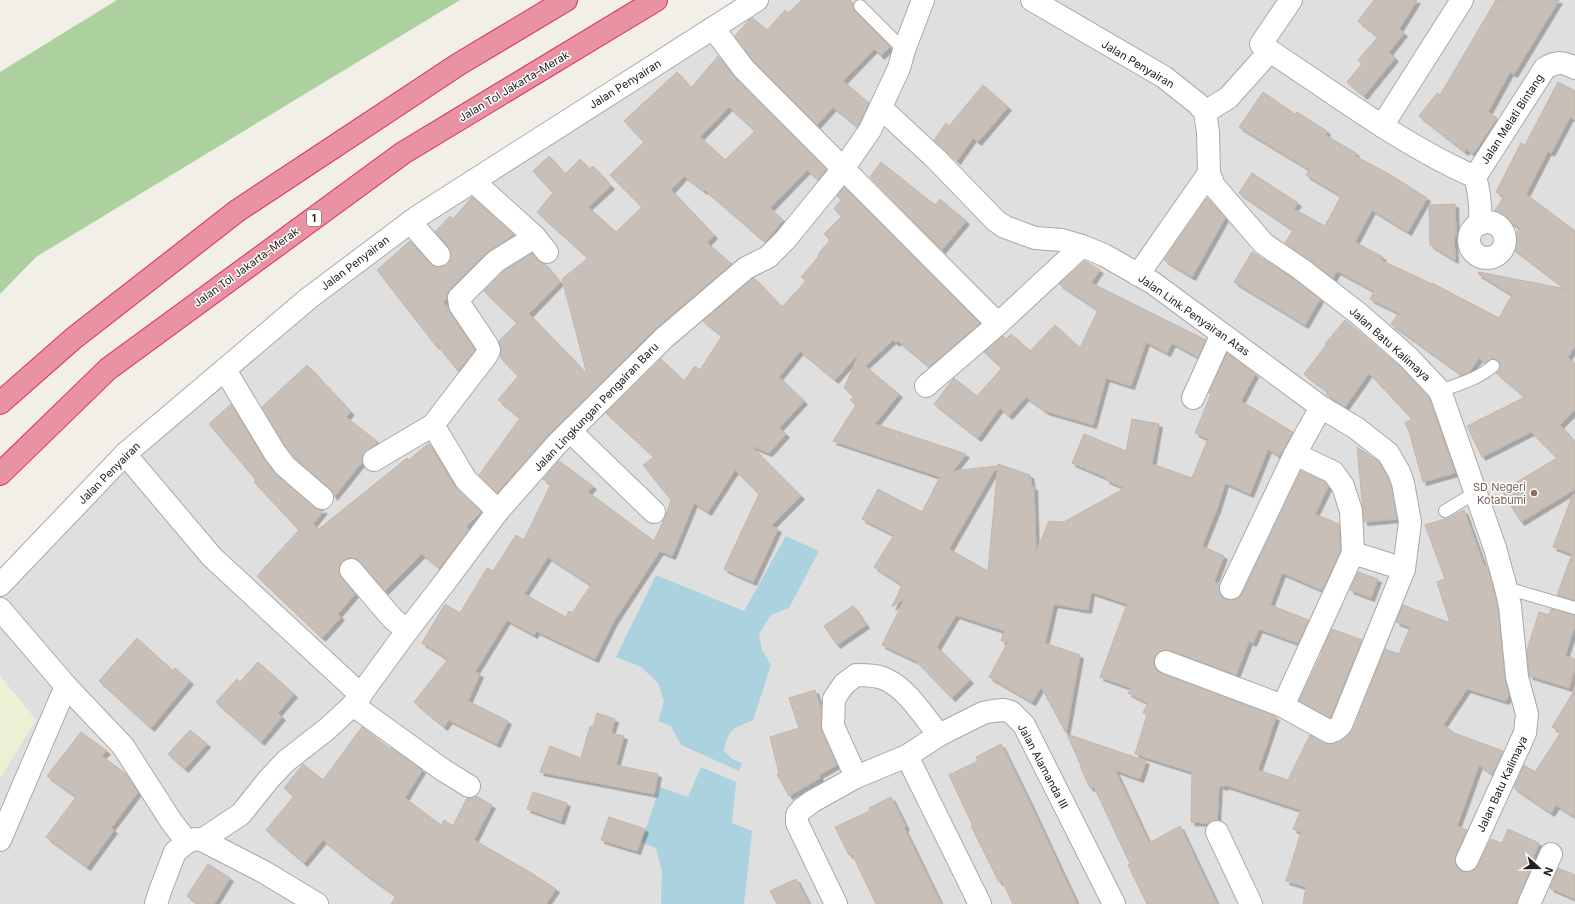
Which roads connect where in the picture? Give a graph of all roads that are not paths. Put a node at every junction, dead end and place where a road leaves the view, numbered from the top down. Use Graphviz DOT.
graph roads {
  1 [pos="566,0"];
  2 [pos="656,0"];
  3 [pos="757,0"];
  4 [pos="923,0"];
  5 [pos="1032,0"];
  6 [pos="1291,0"];
  7 [pos="1462,0"];
  8 [pos="860,6"];
  9 [pos="713,28"];
  10 [pos="904,50"];
  11 [pos="1270,51"];
  12 [pos="1575,68"];
  13 [pos="881,108"];
  14 [pos="1204,112"];
  15 [pos="1382,126"];
  16 [pos="843,169"];
  17 [pos="1209,173"];
  18 [pos="1474,177"];
  19 [pos="473,181"];
  20 [pos="410,222"];
  21 [pos="1480,224"];
  22 [pos="1082,246"];
  23 [pos="438,256"];
  24 [pos="1138,275"];
  25 [pos="998,324"];
  26 [pos="1222,334"];
  27 [pos="1493,366"];
  28 [pos="225,370"];
  29 [pos="926,386"];
  30 [pos="1440,391"];
  31 [pos="1193,398"];
  32 [pos="0,403"];
  33 [pos="1321,407"];
  34 [pos="433,425"];
  35 [pos="570,431"];
  36 [pos="125,454"];
  37 [pos="1295,454"];
  38 [pos="374,460"];
  39 [pos="0,474"];
  40 [pos="1475,493"];
  41 [pos="322,498"];
  42 [pos="1445,511"];
  43 [pos="498,512"];
  44 [pos="654,512"];
  45 [pos="1353,553"];
  46 [pos="1404,569"];
  47 [pos="351,570"];
  48 [pos="0,585"];
  49 [pos="1231,588"];
  50 [pos="1506,588"];
  51 [pos="1575,608"];
  52 [pos="0,609"];
  53 [pos="407,631"];
  54 [pos="1166,662"];
  55 [pos="66,686"];
  56 [pos="357,700"];
  57 [pos="1283,706"];
  58 [pos="939,735"];
  59 [pos="907,756"];
  60 [pos="856,777"];
  61 [pos="470,786"];
  62 [pos="1217,832"];
  63 [pos="0,840"];
  64 [pos="194,841"];
  65 [pos="1551,854"];
  66 [pos="1467,860"];
  67 [pos="156,904"];
  68 [pos="317,904"];
  69 [pos="836,904"];
  70 [pos="980,904"];
  71 [pos="1114,904"];
  72 [pos="1251,904"];
  73 [pos="1529,904"];
  1 -- 32 [label="highway"];
  2 -- 39 [label="highway, Jalan Tol Jakarta–Merak / 1"];
  3 -- 9 [label="street, Jalan Penyairan"];
  4 -- 10 [label="street, Jalan Lingkungan Pengairan Baru"];
  5 -- 14 [label="street, Jalan Penyairan"];
  6 -- 11 [label="street"];
  7 -- 15 [label="street"];
  8 -- 10 [label="lane"];
  9 -- 16 [label="street"];
  9 -- 19 [label="street, Jalan Penyairan"];
  10 -- 13 [label="street, Jalan Lingkungan Pengairan Baru"];
  11 -- 14 [label="street"];
  11 -- 15 [label="street"];
  12 -- 18 [label="street, Jalan Melati Bintang"];
  13 -- 16 [label="street, Jalan Lingkungan Pengairan Baru"];
  13 -- 22 [label="street, Jalan Link.Penyairan Atas"];
  14 -- 17 [label="street"];
  15 -- 18 [label="street"];
  16 -- 25 [label="street"];
  16 -- 35 [label="street, Jalan Lingkungan Pengairan Baru"];
  17 -- 24 [label="street"];
  17 -- 30 [label="street, Jalan Batu Kalimaya"];
  18 -- 21 [label="street"];
  19 -- 20 [label="street, Jalan Penyairan"];
  19 -- 34 [label="street"];
  20 -- 23 [label="street"];
  20 -- 28 [label="street, Jalan Penyairan"];
  22 -- 24 [label="street, Jalan Link.Penyairan Atas"];
  22 -- 25 [label="street"];
  24 -- 26 [label="street, Jalan Link.Penyairan Atas"];
  25 -- 29 [label="street"];
  26 -- 31 [label="street"];
  26 -- 33 [label="street, Jalan Link.Penyairan Atas"];
  27 -- 30 [label="lane"];
  28 -- 36 [label="street, Jalan Penyairan"];
  28 -- 41 [label="street"];
  30 -- 40 [label="street, Jalan Batu Kalimaya"];
  33 -- 37 [label="street"];
  33 -- 46 [label="street, Jalan Link.Penyairan Atas"];
  34 -- 38 [label="street"];
  34 -- 43 [label="street"];
  35 -- 43 [label="street, Jalan Lingkungan Pengairan Baru"];
  35 -- 44 [label="street"];
  36 -- 48 [label="street, Jalan Penyairan"];
  36 -- 56 [label="street"];
  37 -- 45 [label="street"];
  37 -- 49 [label="street"];
  40 -- 42 [label="lane"];
  40 -- 50 [label="street, Jalan Batu Kalimaya"];
  43 -- 53 [label="street, Jalan Lingkungan Pengairan Baru"];
  45 -- 46 [label="street"];
  45 -- 57 [label="street"];
  46 -- 57 [label="street, Jalan Link.Penyairan Atas"];
  47 -- 53 [label="street"];
  50 -- 51 [label="lane"];
  50 -- 66 [label="street, Jalan Batu Kalimaya"];
  52 -- 55 [label="street"];
  53 -- 56 [label="street, Jalan Lingkungan Pengairan Baru"];
  54 -- 57 [label="street"];
  55 -- 63 [label="street"];
  55 -- 64 [label="street"];
  56 -- 61 [label="street"];
  56 -- 64 [label="street, Jalan Lingkungan Pengairan Baru"];
  58 -- 59 [label="street, Jalan Alamanda III"];
  58 -- 60 [label="street"];
  58 -- 71 [label="street, Jalan Alamanda III"];
  59 -- 60 [label="street, Jalan Alamanda III"];
  59 -- 70 [label="street"];
  60 -- 69 [label="street, Jalan Alamanda III"];
  62 -- 72 [label="street"];
  64 -- 67 [label="street, Jalan Lingkungan Pengairan Baru"];
  64 -- 68 [label="street"];
  65 -- 73 [label="street"];
}
